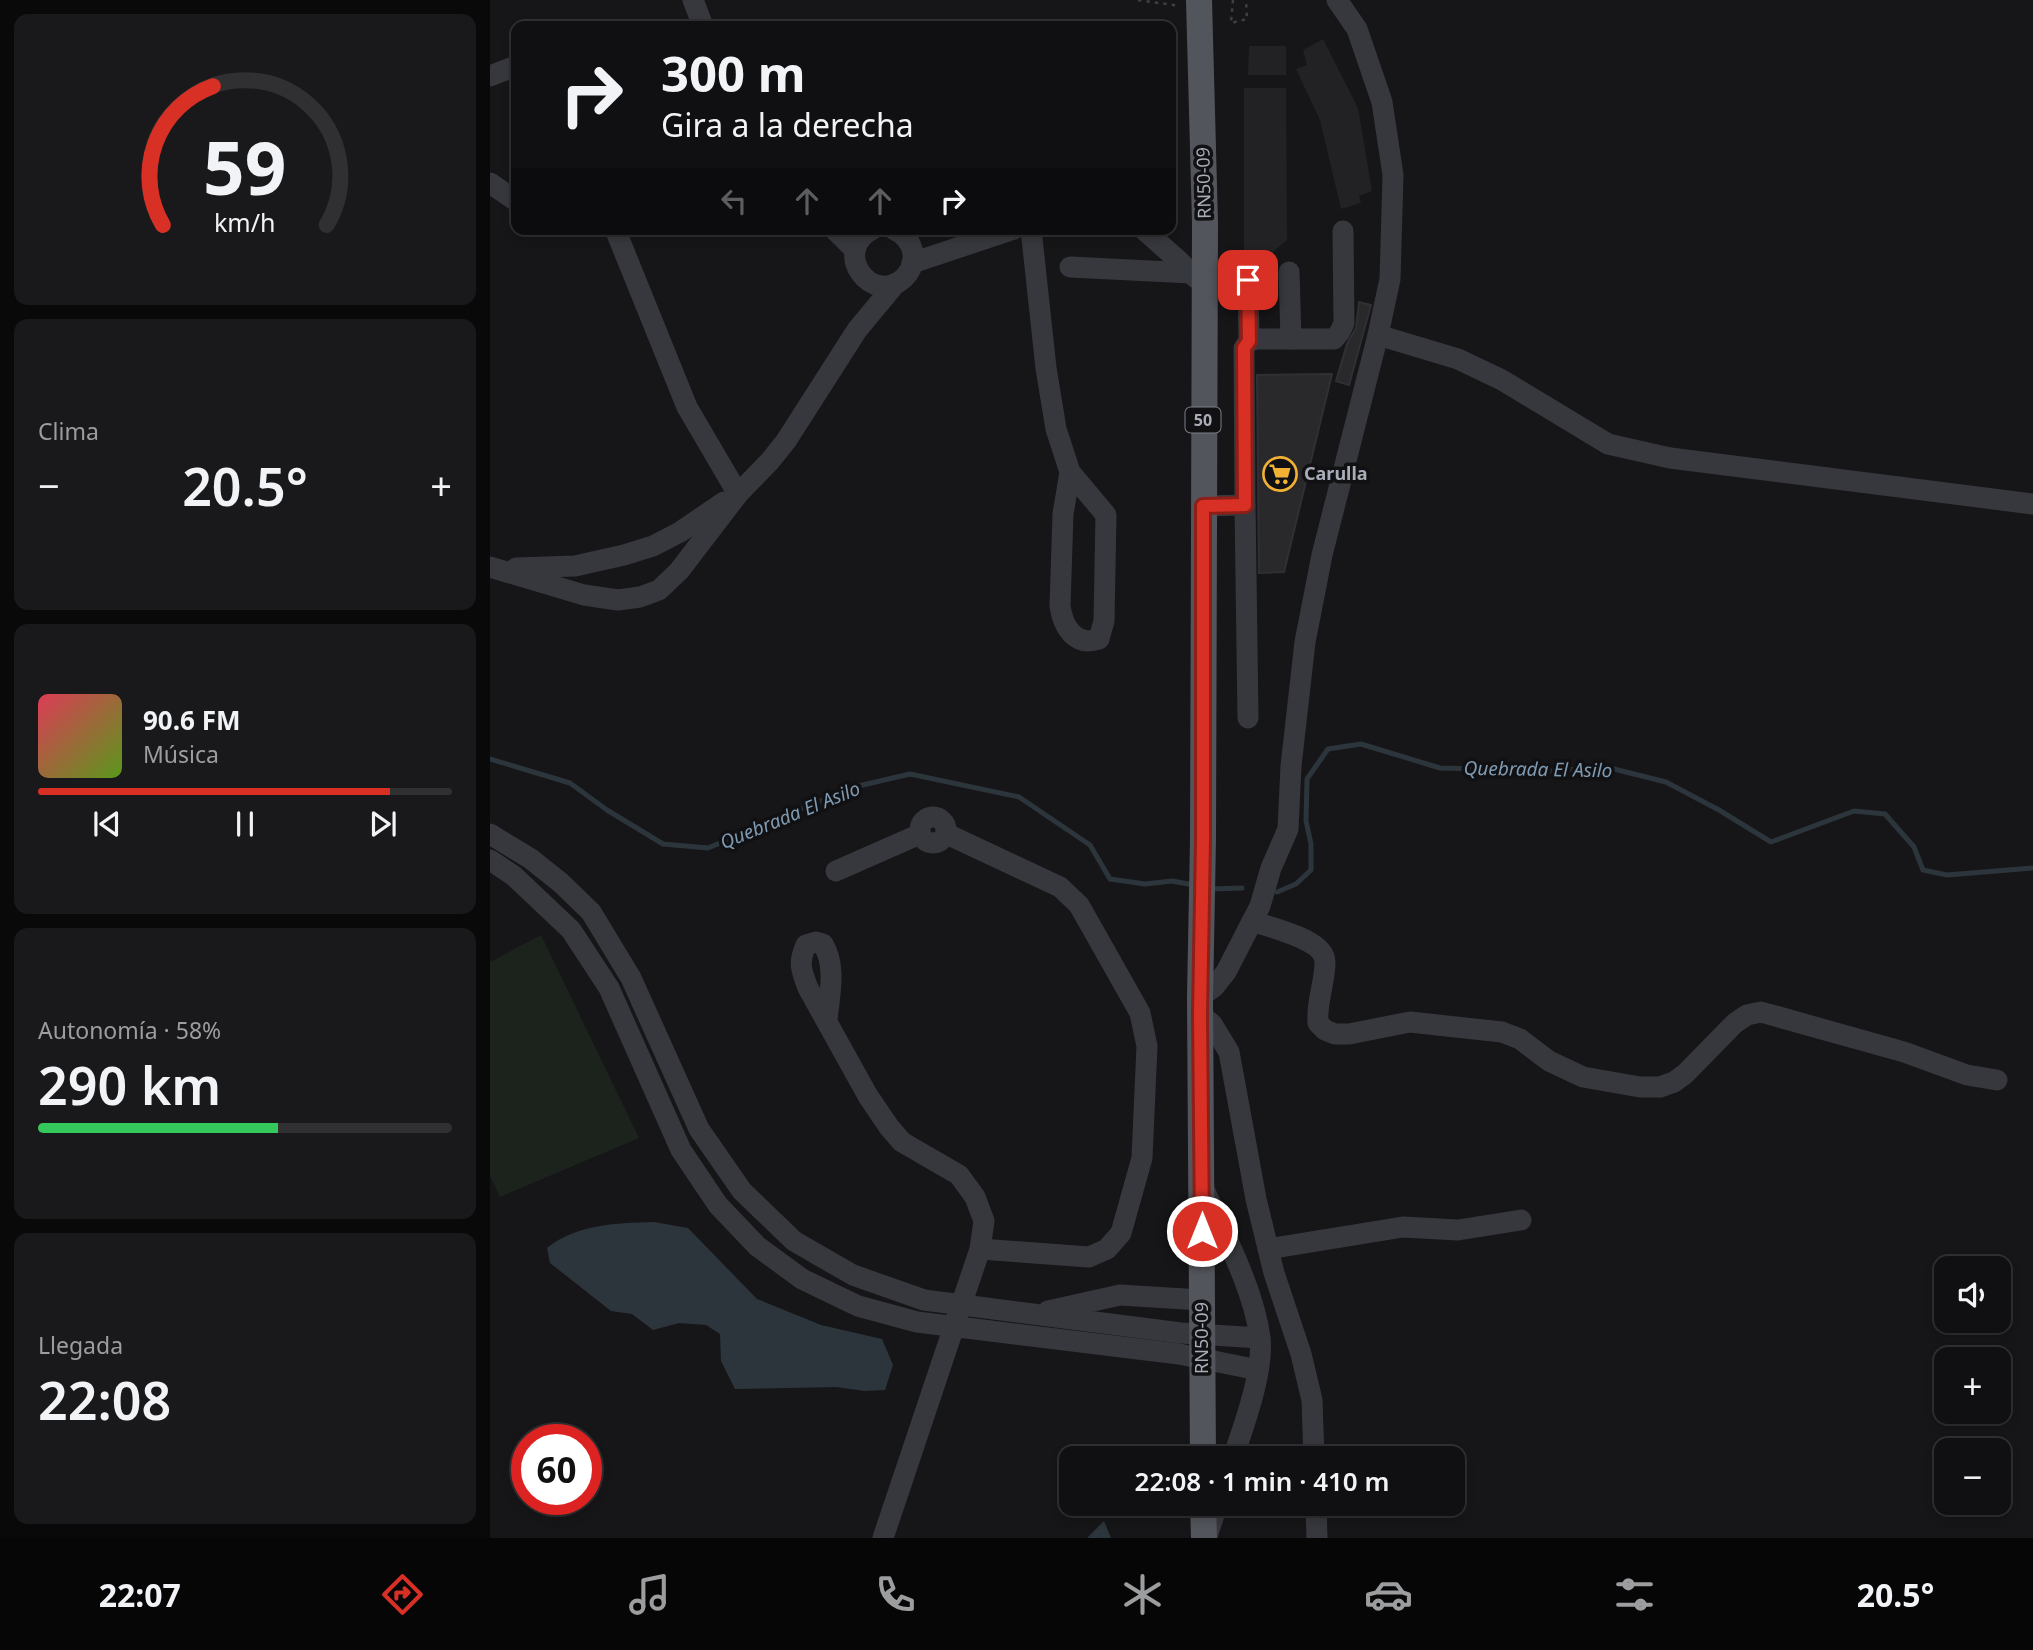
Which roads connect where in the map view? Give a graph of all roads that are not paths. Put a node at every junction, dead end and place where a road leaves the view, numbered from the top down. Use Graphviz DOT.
graph roads {
  1 [pos="694,0"];
  2 [pos="1199,0"];
  3 [pos="1338,0"];
  4 [pos="701,21"];
  5 [pos="511,68"];
  6 [pos="490,76"];
  7 [pos="490,183"];
  8 [pos="511,198"];
  9 [pos="1343,231"];
  10 [pos="617,235"];
  11 [pos="840,235"];
  12 [pos="866,235"];
  13 [pos="904,235"];
  14 [pos="997,235"];
  15 [pos="1032,235"];
  16 [pos="1149,235"];
  17 [pos="855,250"];
  18 [pos="912,264"];
  19 [pos="1070,267"];
  20 [pos="1289,272"];
  21 [pos="866,279"];
  22 [pos="1198,280"];
  23 [pos="1248,280"];
  24 [pos="896,283"];
  25 [pos="857,330"];
  26 [pos="1378,335"];
  27 [pos="1291,339"];
  28 [pos="1249,341"];
  29 [pos="1070,472"];
  30 [pos="738,494"];
  31 [pos="2033,504"];
  32 [pos="1245,505"];
  33 [pos="1203,506"];
  34 [pos="494,568"];
  35 [pos="1248,718"];
  36 [pos="490,834"];
  37 [pos="490,860"];
  38 [pos="836,871"];
  39 [pos="1252,921"];
  40 [pos="1200,1005"];
  41 [pos="827,1021"];
  42 [pos="1997,1080"];
  43 [pos="1202,1185"];
  44 [pos="1521,1220"];
  45 [pos="1268,1249"];
  46 [pos="980,1250"];
  47 [pos="1201,1300"];
  48 [pos="962,1304"];
  49 [pos="1039,1314"];
  50 [pos="953,1328"];
  51 [pos="1260,1338"];
  52 [pos="1201,1347"];
  53 [pos="1258,1370"];
  54 [pos="1203,1446"];
  55 [pos="1236,1446"];
  56 [pos="1314,1446"];
  57 [pos="1204,1516"];
  58 [pos="1213,1516"];
  59 [pos="1316,1516"];
  60 [pos="883,1538"];
  61 [pos="1205,1538"];
  62 [pos="1317,1538"];
  1 -- 4 [label="street"];
  2 -- 22 [label="main road, RN50-09 / 50"];
  3 -- 26 [label="street"];
  5 -- 6 [label="street"];
  7 -- 8 [label="street"];
  9 -- 27 [label="street"];
  10 -- 30 [label="street"];
  11 -- 17 [label="street"];
  12 -- 17 [label="street"];
  13 -- 18 [label="street"];
  14 -- 18 [label="street"];
  15 -- 29 [label="street"];
  16 -- 22 [label="street"];
  17 -- 21 [label="street"];
  18 -- 24 [label="street"];
  19 -- 22 [label="street"];
  20 -- 27 [label="street"];
  21 -- 24 [label="street"];
  21 -- 25 [label="street"];
  22 -- 33 [label="main road, RN50-09 / 50"];
  23 -- 28 [label="street"];
  24 -- 25 [label="street"];
  25 -- 30 [label="street"];
  26 -- 31 [label="street"];
  26 -- 39 [label="street"];
  27 -- 28 [label="street"];
  28 -- 32 [label="street"];
  29 -- 29 [label="street"];
  30 -- 34 [label="street"];
  30 -- 34 [label="street"];
  32 -- 33 [label="street"];
  32 -- 35 [label="street"];
  33 -- 40 [label="main road, RN50-09 / 50"];
  36 -- 48 [label="street"];
  37 -- 50 [label="street"];
  38 -- 46 [label="street"];
  39 -- 40 [label="street"];
  39 -- 42 [label="street"];
  40 -- 43 [label="main road, RN50-09 / 50"];
  40 -- 45 [label="street"];
  41 -- 46 [label="street"];
  43 -- 47 [label="main road, RN50-09 / 50"];
  43 -- 51 [label="street"];
  44 -- 45 [label="street"];
  45 -- 56 [label="street"];
  46 -- 48 [label="street"];
  47 -- 49 [label="street"];
  47 -- 52 [label="main road, RN50-09 / 50"];
  48 -- 49 [label="street"];
  48 -- 50 [label="street"];
  49 -- 52 [label="street"];
  50 -- 52 [label="street"];
  50 -- 60 [label="street"];
  51 -- 52 [label="street"];
  51 -- 53 [label="street"];
  52 -- 53 [label="street"];
  52 -- 54 [label="main road, RN50-09 / 50"];
  53 -- 55 [label="street"];
  57 -- 61 [label="main road"];
  58 -- 61 [label="street"];
  59 -- 62 [label="street"];
}
